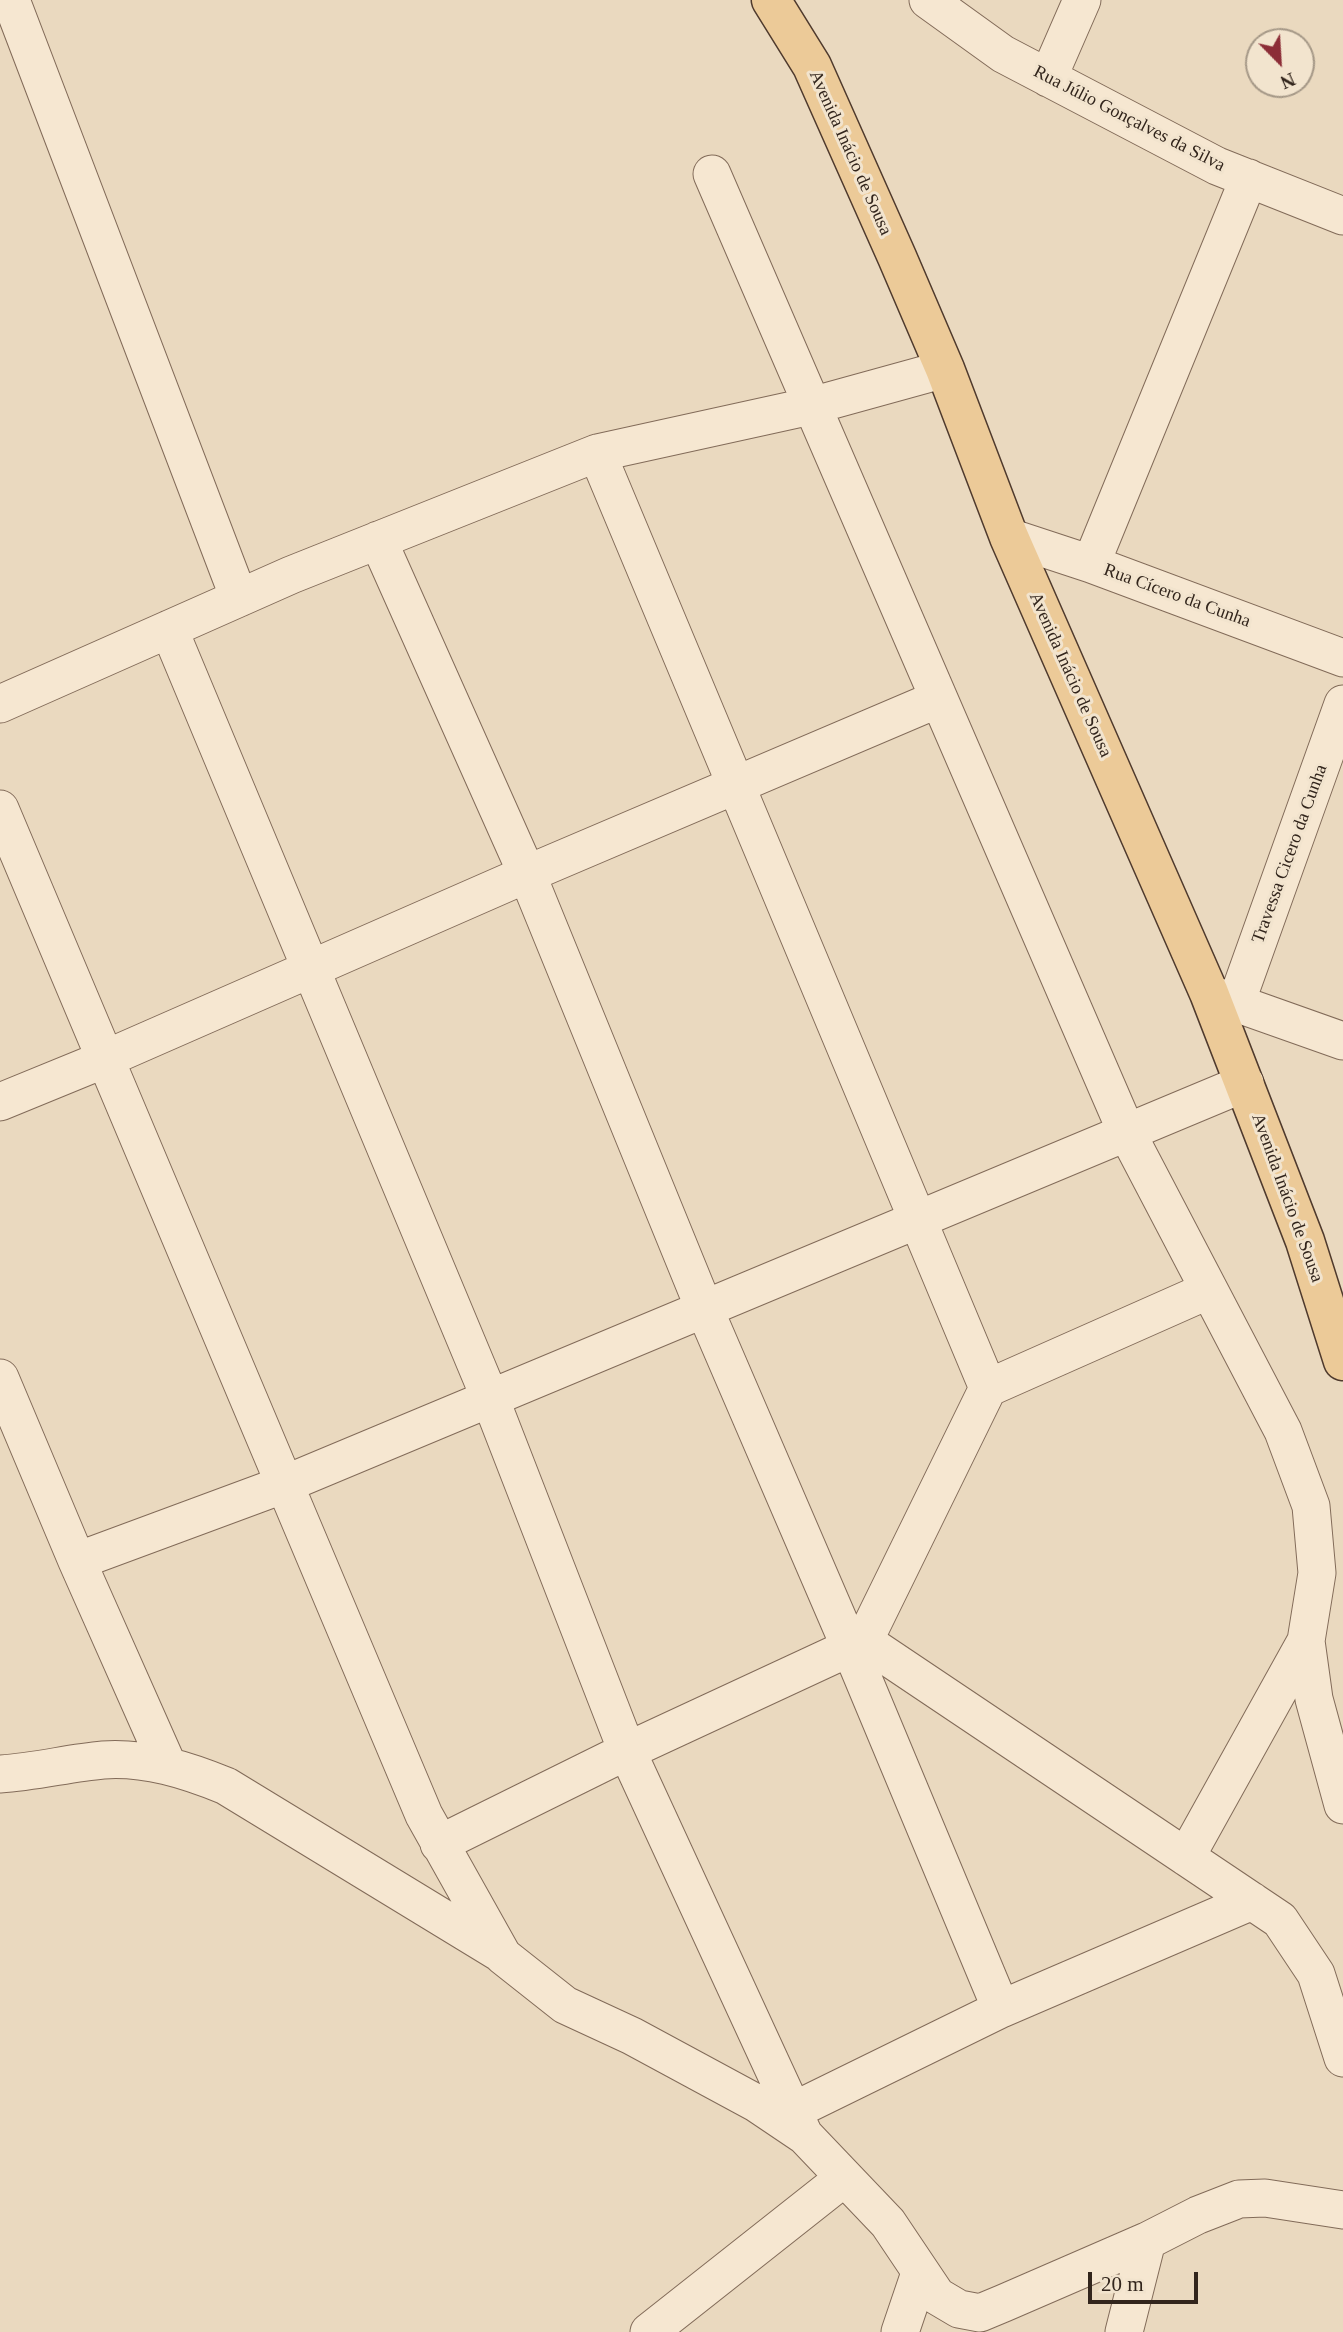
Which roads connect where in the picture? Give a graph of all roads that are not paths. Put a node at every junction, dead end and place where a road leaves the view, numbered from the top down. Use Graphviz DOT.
graph roads {
  1 [pos="11,0"];
  2 [pos="771,0"];
  3 [pos="928,0"];
  4 [pos="1082,0"];
  5 [pos="1048,78"];
  6 [pos="712,174"];
  7 [pos="1249,178"];
  8 [pos="1343,216"];
  9 [pos="945,369"];
  10 [pos="811,405"];
  11 [pos="597,453"];
  12 [pos="1009,537"];
  13 [pos="378,540"];
  14 [pos="1091,564"];
  15 [pos="239,598"];
  16 [pos="169,629"];
  17 [pos="1343,658"];
  18 [pos="937,699"];
  19 [pos="0,704"];
  20 [pos="1343,704"];
  21 [pos="734,784"];
  22 [pos="0,809"];
  23 [pos="527,873"];
  24 [pos="310,968"];
  25 [pos="1223,998"];
  26 [pos="1343,1041"];
  27 [pos="105,1059"];
  28 [pos="1245,1083"];
  29 [pos="0,1102"];
  30 [pos="1126,1132"];
  31 [pos="916,1220"];
  32 [pos="1209,1290"];
  33 [pos="704,1308"];
  34 [pos="1343,1362"];
  35 [pos="0,1378"];
  36 [pos="988,1388"];
  37 [pos="489,1398"];
  38 [pos="285,1484"];
  39 [pos="77,1561"];
  40 [pos="1306,1641"];
  41 [pos="857,1644"];
  42 [pos="627,1751"];
  43 [pos="167,1766"];
  44 [pos="0,1774"];
  45 [pos="1343,1805"];
  46 [pos="439,1844"];
  47 [pos="1186,1857"];
  48 [pos="1252,1901"];
  49 [pos="503,1956"];
  50 [pos="1001,2009"];
  51 [pos="1343,2058"];
  52 [pos="799,2123"];
  53 [pos="845,2178"];
  54 [pos="1343,2210"];
  55 [pos="1147,2241"];
  56 [pos="920,2273"];
  57 [pos="649,2332"];
  58 [pos="900,2332"];
  59 [pos="1124,2332"];
  1 -- 15 [label="street"];
  2 -- 9 [label="main road, Avenida Inácio de Sousa"];
  3 -- 5 [label="street, Rua Júlio Gonçalves da Silva"];
  4 -- 5 [label="street"];
  5 -- 7 [label="street, Rua Júlio Gonçalves da Silva"];
  6 -- 10 [label="street"];
  7 -- 8 [label="street, Rua Júlio Gonçalves da Silva"];
  7 -- 14 [label="street"];
  9 -- 10 [label="street"];
  9 -- 12 [label="main road, Avenida Inácio de Sousa"];
  10 -- 11 [label="street"];
  10 -- 18 [label="street"];
  11 -- 13 [label="street"];
  11 -- 21 [label="street"];
  12 -- 14 [label="street, Rua Cícero da Cunha"];
  12 -- 25 [label="main road, Avenida Inácio de Sousa"];
  13 -- 15 [label="street"];
  13 -- 23 [label="street"];
  14 -- 17 [label="street, Rua Cícero da Cunha"];
  15 -- 16 [label="street"];
  16 -- 19 [label="street"];
  16 -- 24 [label="street"];
  18 -- 21 [label="street"];
  18 -- 30 [label="street"];
  20 -- 25 [label="street, Travessa Cicero da Cunha"];
  21 -- 23 [label="street"];
  21 -- 31 [label="street"];
  22 -- 27 [label="street"];
  23 -- 24 [label="street"];
  23 -- 33 [label="street"];
  24 -- 27 [label="street"];
  24 -- 37 [label="street"];
  25 -- 26 [label="street"];
  25 -- 28 [label="main road, Avenida Inácio de Sousa"];
  27 -- 29 [label="street"];
  27 -- 38 [label="street"];
  28 -- 30 [label="street"];
  28 -- 34 [label="main road, Avenida Inácio de Sousa"];
  30 -- 31 [label="street"];
  30 -- 32 [label="street"];
  31 -- 33 [label="street"];
  31 -- 36 [label="street"];
  32 -- 36 [label="street"];
  32 -- 40 [label="street"];
  33 -- 37 [label="street"];
  33 -- 41 [label="street"];
  35 -- 39 [label="street"];
  36 -- 41 [label="street"];
  37 -- 38 [label="street"];
  37 -- 42 [label="street"];
  38 -- 39 [label="street"];
  38 -- 46 [label="street"];
  39 -- 43 [label="street"];
  40 -- 45 [label="street"];
  40 -- 47 [label="street"];
  41 -- 42 [label="street"];
  41 -- 47 [label="street"];
  41 -- 50 [label="street"];
  42 -- 46 [label="street"];
  42 -- 52 [label="street"];
  43 -- 44 [label="street"];
  43 -- 49 [label="street"];
  46 -- 49 [label="street"];
  47 -- 48 [label="street"];
  48 -- 50 [label="street"];
  48 -- 51 [label="street"];
  49 -- 52 [label="street"];
  50 -- 52 [label="street"];
  52 -- 53 [label="street"];
  53 -- 56 [label="street"];
  53 -- 57 [label="street"];
  54 -- 55 [label="street"];
  55 -- 56 [label="street"];
  55 -- 59 [label="street"];
  56 -- 58 [label="street"];
}
